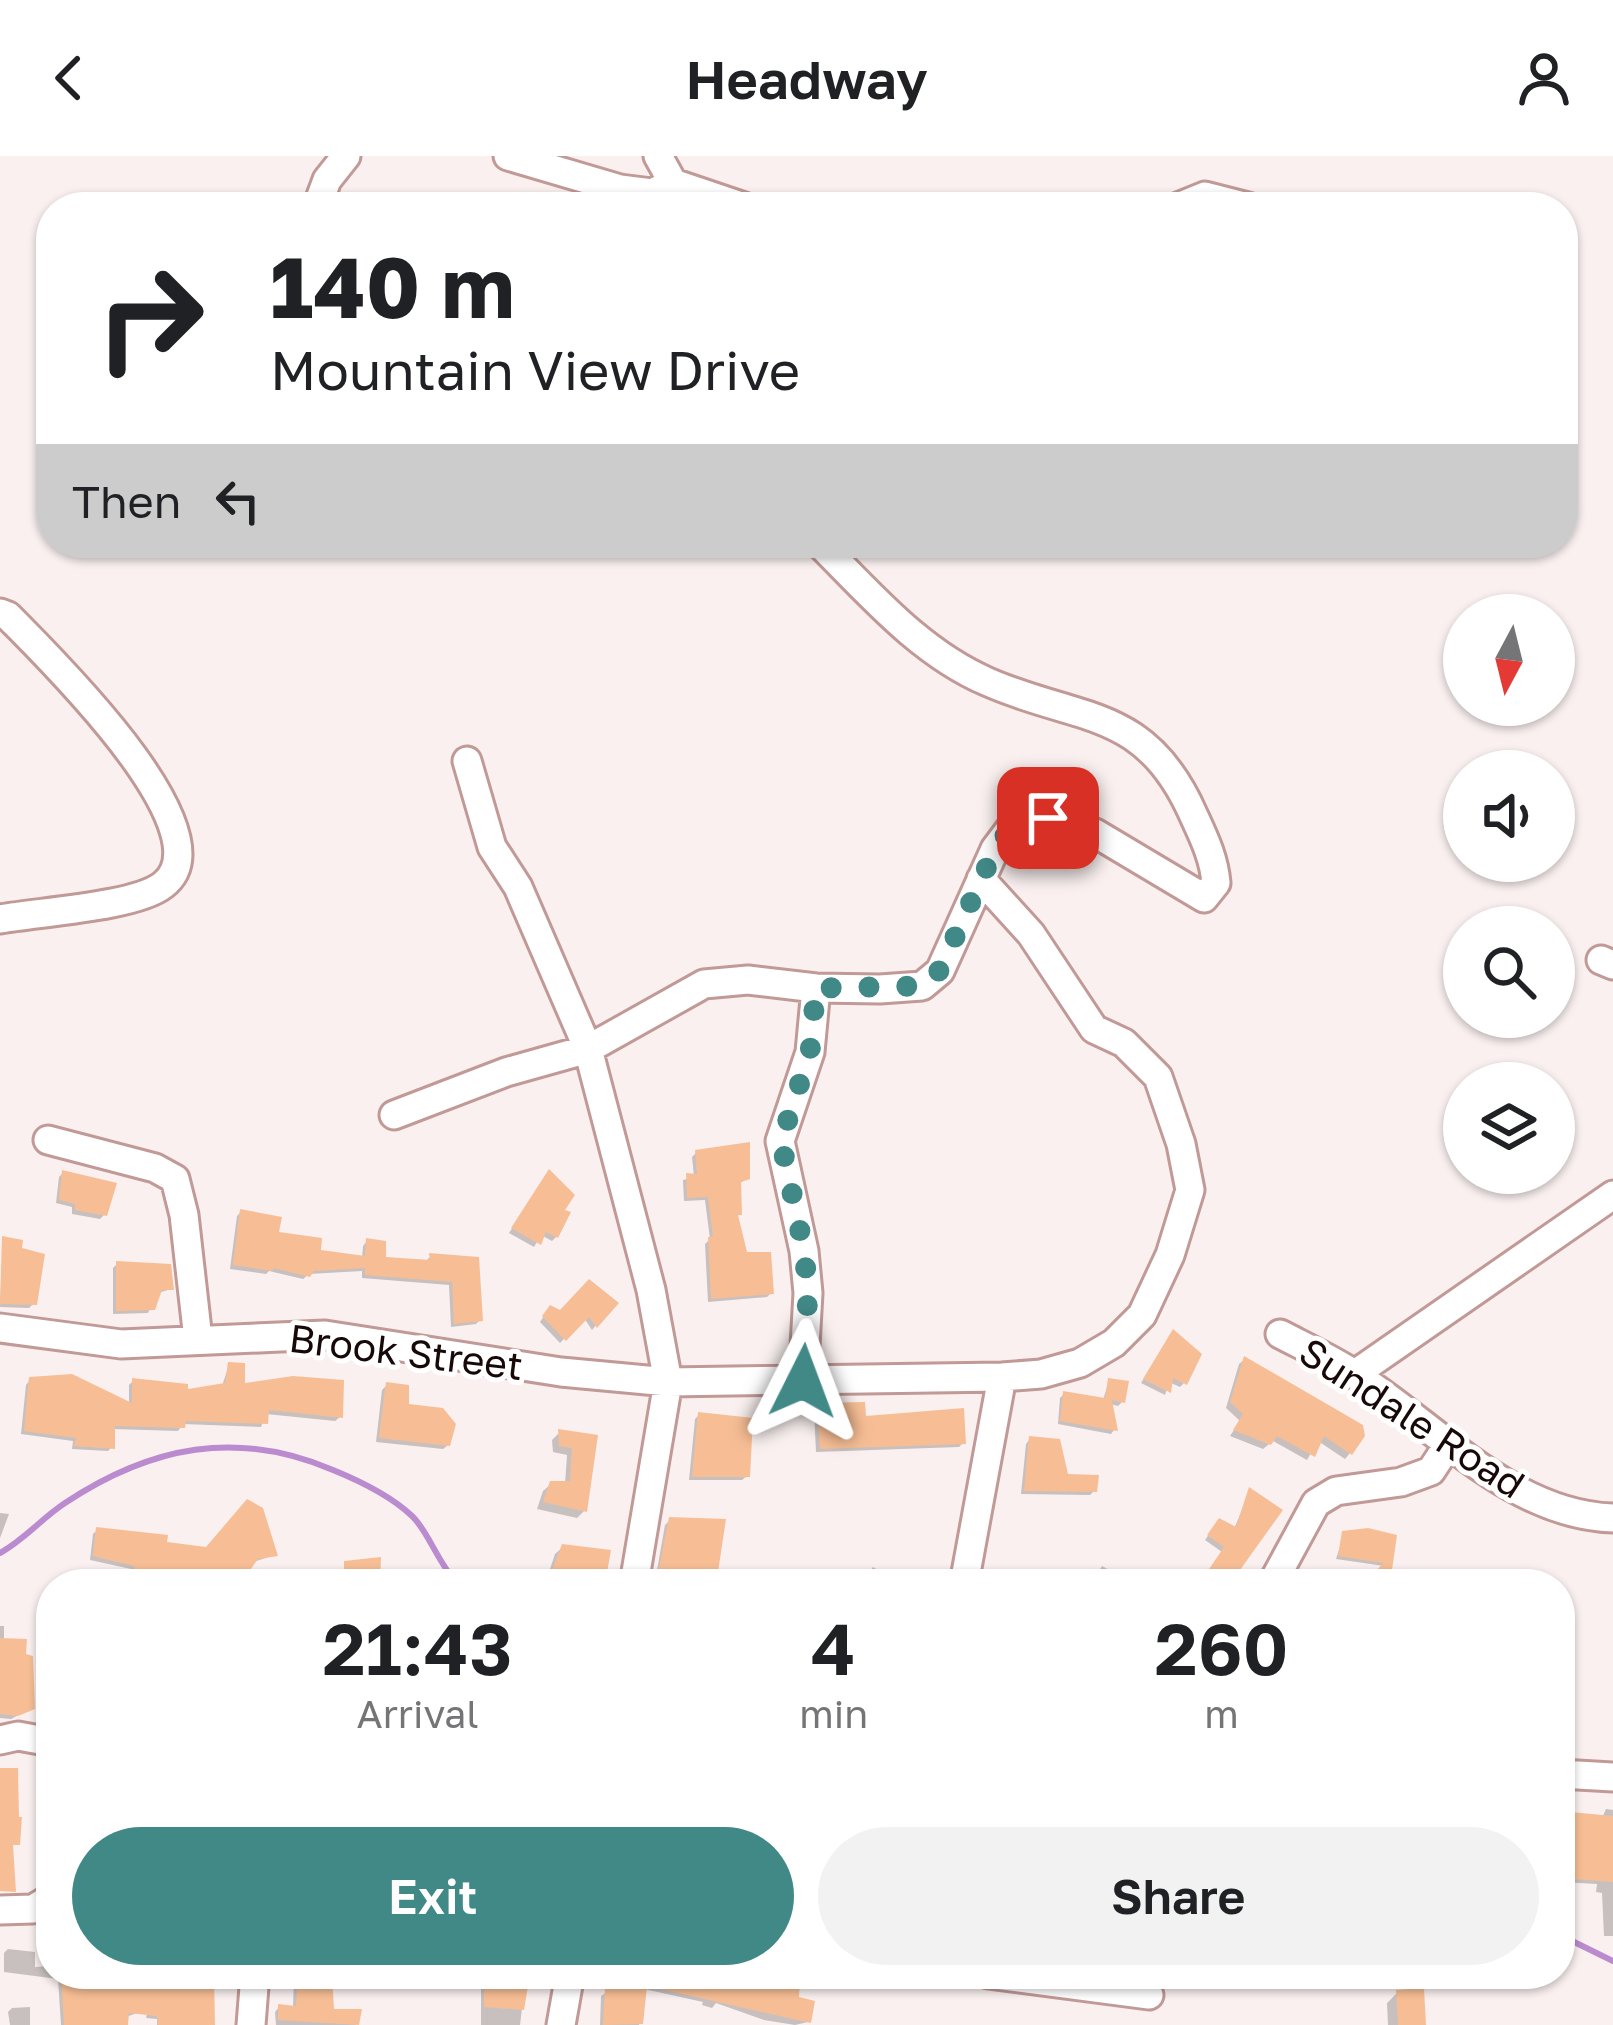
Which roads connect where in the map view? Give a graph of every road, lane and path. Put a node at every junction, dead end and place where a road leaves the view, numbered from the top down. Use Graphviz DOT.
graph roads {
  1 [pos="346,156"];
  2 [pos="508,156"];
  3 [pos="658,156"];
  4 [pos="673,183"];
  5 [pos="323,192"];
  6 [pos="644,192"];
  7 [pos="654,192"];
  8 [pos="700,192"];
  9 [pos="834,558"];
  10 [pos="0,613"];
  11 [pos="467,761"];
  12 [pos="981,879"];
  13 [pos="0,920"];
  14 [pos="816,988"];
  15 [pos="588,1049"];
  16 [pos="394,1115"];
  17 [pos="48,1140"];
  18 [pos="1613,1195"];
  19 [pos="0,1328"];
  20 [pos="1280,1334"];
  21 [pos="198,1339"];
  22 [pos="1355,1374"];
  23 [pos="1002,1377"];
  24 [pos="803,1381"];
  25 [pos="668,1382"];
  26 [pos="1448,1445"];
  27 [pos="1613,1519"];
  28 [pos="637,1569"];
  29 [pos="967,1569"];
  30 [pos="1280,1569"];
  31 [pos="36,1739"];
  32 [pos="0,1740"];
  33 [pos="1575,1775"];
  34 [pos="1613,1777"];
  35 [pos="36,1907"];
  36 [pos="0,1910"];
  37 [pos="254,1989"];
  38 [pos="567,1989"];
  39 [pos="1103,1989"];
  40 [pos="1149,1995"];
  41 [pos="251,2025"];
  42 [pos="561,2025"];
  1 -- 5 [label="street"];
  2 -- 6 [label="street"];
  3 -- 4 [label="street"];
  4 -- 7 [label="street"];
  4 -- 8 [label="street"];
  9 -- 12 [label="street"];
  10 -- 13 [label="street"];
  11 -- 15 [label="street"];
  12 -- 14 [label="street"];
  12 -- 23 [label="street, Brook Street"];
  14 -- 15 [label="street"];
  14 -- 24 [label="street"];
  15 -- 16 [label="street"];
  15 -- 25 [label="street"];
  17 -- 21 [label="street"];
  18 -- 22 [label="street"];
  19 -- 21 [label="street, Brook Street"];
  20 -- 22 [label="street, Sundale Road"];
  21 -- 25 [label="street, Brook Street"];
  22 -- 26 [label="street, Sundale Road"];
  23 -- 24 [label="street, Brook Street"];
  23 -- 29 [label="street"];
  24 -- 25 [label="street, Brook Street"];
  25 -- 28 [label="street"];
  26 -- 27 [label="street, Sundale Road"];
  26 -- 30 [label="street"];
  31 -- 32 [label="street"];
  33 -- 34 [label="street"];
  35 -- 36 [label="street"];
  37 -- 41 [label="street"];
  38 -- 42 [label="street"];
  39 -- 40 [label="street"];
}
